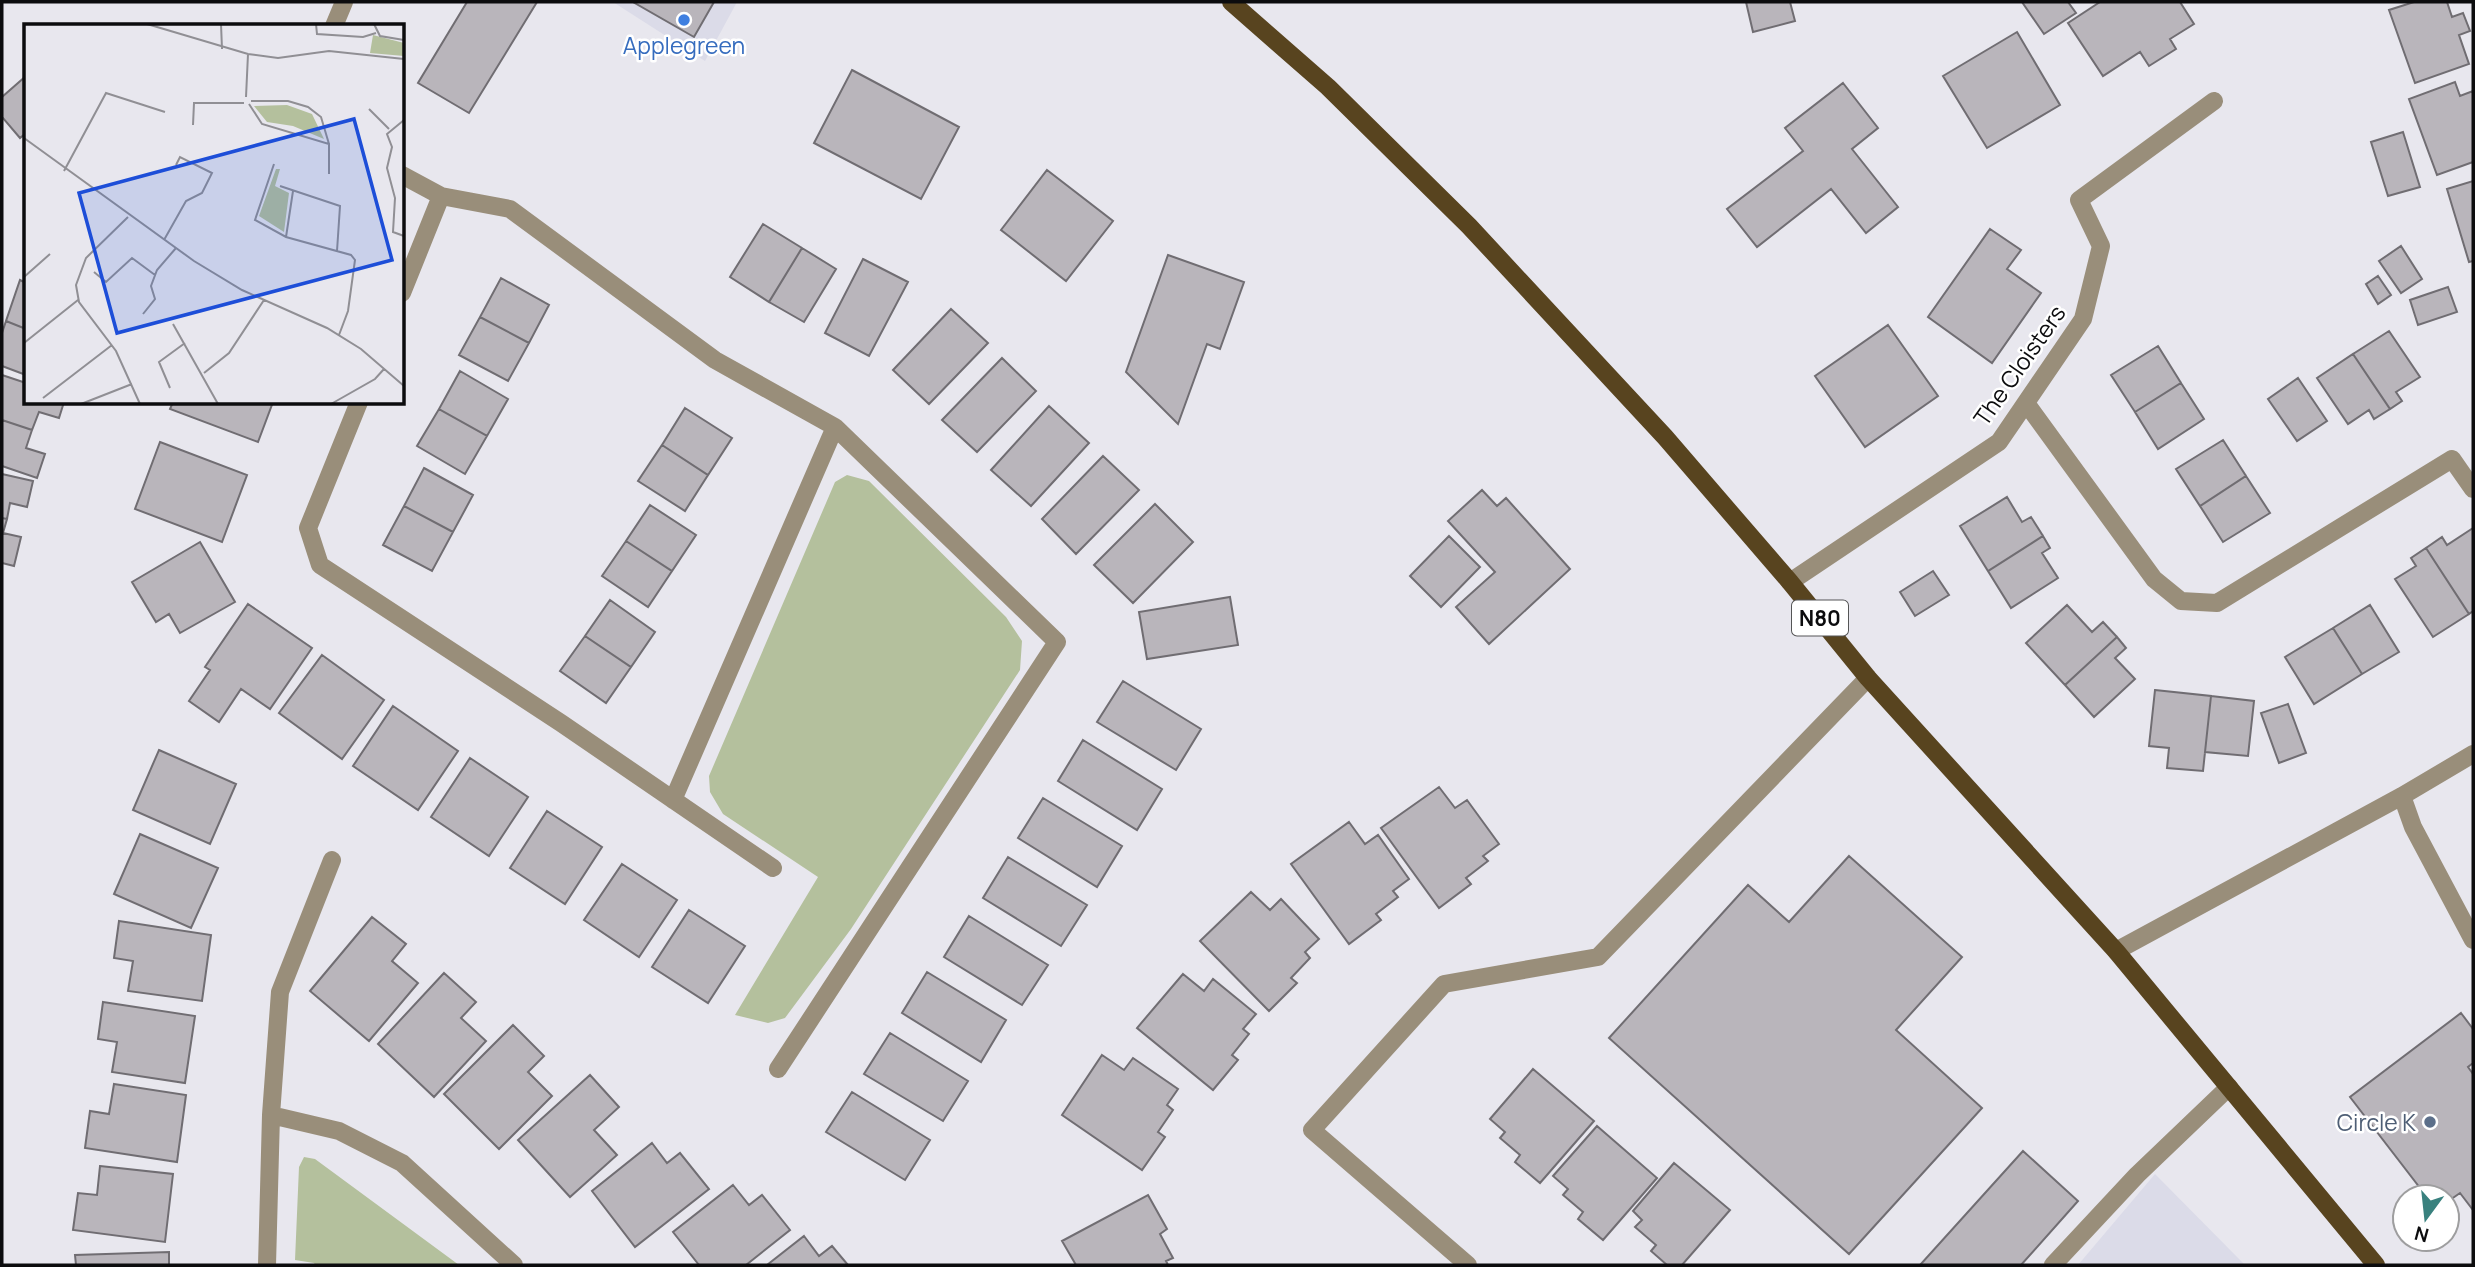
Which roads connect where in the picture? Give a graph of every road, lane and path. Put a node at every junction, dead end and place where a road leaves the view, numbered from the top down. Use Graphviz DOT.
graph roads {
  1 [pos="344,2"];
  2 [pos="1231,2"];
  3 [pos="335,24"];
  4 [pos="2214,101"];
  5 [pos="404,176"];
  6 [pos="441,196"];
  7 [pos="404,288"];
  8 [pos="2026,403"];
  9 [pos="358,404"];
  10 [pos="835,427"];
  11 [pos="2473,489"];
  12 [pos="1790,582"];
  13 [pos="1868,678"];
  14 [pos="2473,754"];
  15 [pos="2402,796"];
  16 [pos="673,800"];
  17 [pos="332,860"];
  18 [pos="773,868"];
  19 [pos="2473,940"];
  20 [pos="2116,951"];
  21 [pos="778,1069"];
  22 [pos="2228,1087"];
  23 [pos="271,1115"];
  24 [pos="267,1265"];
  25 [pos="514,1265"];
  26 [pos="1468,1265"];
  27 [pos="2053,1265"];
  28 [pos="2375,1265"];
  1 -- 3 [label="street"];
  2 -- 12 [label="main road, N80"];
  4 -- 8 [label="street, The Cloisters"];
  5 -- 6 [label="street"];
  6 -- 7 [label="street"];
  6 -- 10 [label="street"];
  8 -- 11 [label="street"];
  8 -- 12 [label="street, The Cloisters"];
  9 -- 16 [label="street"];
  10 -- 16 [label="street"];
  10 -- 21 [label="street"];
  12 -- 13 [label="main road, N80"];
  13 -- 20 [label="main road, N80"];
  13 -- 26 [label="street"];
  14 -- 15 [label="street"];
  15 -- 19 [label="street"];
  15 -- 20 [label="street"];
  16 -- 18 [label="street"];
  17 -- 23 [label="street"];
  20 -- 22 [label="main road, N80"];
  22 -- 27 [label="street"];
  22 -- 28 [label="main road, N80"];
  23 -- 24 [label="street"];
  23 -- 25 [label="street"];
}
